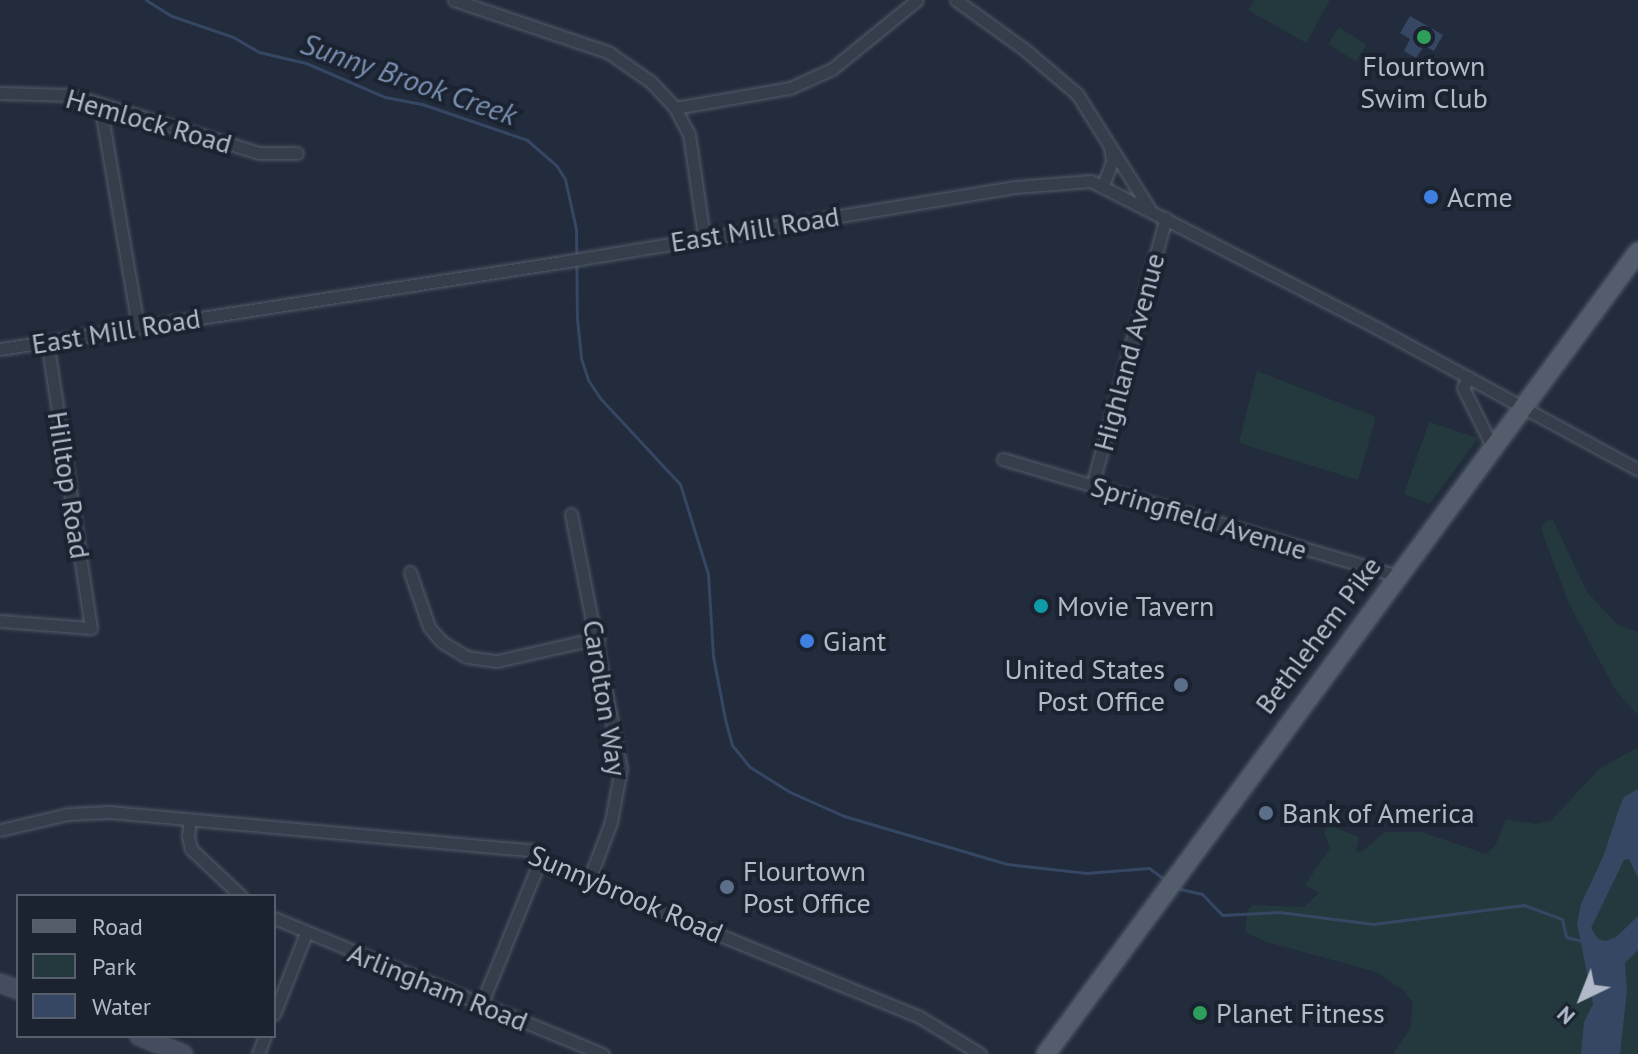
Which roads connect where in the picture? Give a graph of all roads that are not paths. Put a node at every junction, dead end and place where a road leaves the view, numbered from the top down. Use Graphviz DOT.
graph roads {
  1 [pos="454,0"];
  2 [pos="917,0"];
  3 [pos="956,0"];
  4 [pos="0,93"];
  5 [pos="100,104"];
  6 [pos="675,108"];
  7 [pos="1106,135"];
  8 [pos="297,153"];
  9 [pos="1103,185"];
  10 [pos="1150,209"];
  11 [pos="1166,218"];
  12 [pos="704,237"];
  13 [pos="1638,252"];
  14 [pos="138,327"];
  15 [pos="47,341"];
  16 [pos="0,349"];
  17 [pos="1468,377"];
  18 [pos="1521,407"];
  19 [pos="1492,446"];
  20 [pos="1003,459"];
  21 [pos="1638,470"];
  22 [pos="1092,486"];
  23 [pos="571,514"];
  24 [pos="410,572"];
  25 [pos="1397,576"];
  26 [pos="0,621"];
  27 [pos="598,638"];
  28 [pos="190,820"];
  29 [pos="0,830"];
  30 [pos="541,858"];
  31 [pos="589,880"];
  32 [pos="239,894"];
  33 [pos="276,919"];
  34 [pos="306,933"];
  35 [pos="481,1005"];
  36 [pos="276,1009"];
  37 [pos="144,1038"];
  38 [pos="183,1054"];
  39 [pos="603,1054"];
  40 [pos="980,1054"];
  41 [pos="1046,1054"];
  1 -- 6 [label="street"];
  2 -- 6 [label="street"];
  3 -- 7 [label="street"];
  4 -- 5 [label="street, Hemlock Road"];
  5 -- 8 [label="street, Hemlock Road"];
  5 -- 14 [label="street"];
  6 -- 12 [label="street"];
  7 -- 9 [label="street"];
  7 -- 10 [label="street"];
  9 -- 10 [label="street, East Mill Road"];
  9 -- 12 [label="street, East Mill Road"];
  10 -- 11 [label="street, East Mill Road"];
  11 -- 17 [label="street, East Mill Road"];
  11 -- 22 [label="street, Highland Avenue"];
  12 -- 14 [label="street, East Mill Road"];
  13 -- 18 [label="main road, Bethlehem Pike"];
  14 -- 15 [label="street, East Mill Road"];
  15 -- 16 [label="street, East Mill Road"];
  15 -- 26 [label="street, Hilltop Road"];
  17 -- 18 [label="street, East Mill Road"];
  17 -- 19 [label="street"];
  18 -- 19 [label="main road, Bethlehem Pike"];
  18 -- 21 [label="street, East Mill Road"];
  19 -- 25 [label="main road, Bethlehem Pike"];
  20 -- 22 [label="street, Springfield Avenue"];
  22 -- 25 [label="street, Springfield Avenue"];
  23 -- 27 [label="street, Carolton Way"];
  24 -- 27 [label="street"];
  25 -- 41 [label="main road, Bethlehem Pike"];
  27 -- 31 [label="street, Carolton Way"];
  28 -- 29 [label="street, Sunnybrook Road"];
  28 -- 30 [label="street, Sunnybrook Road"];
  28 -- 32 [label="street"];
  30 -- 31 [label="street, Sunnybrook Road"];
  30 -- 35 [label="street"];
  31 -- 40 [label="street, Sunnybrook Road"];
  33 -- 34 [label="street, Arlingham Road"];
  34 -- 35 [label="street, Arlingham Road"];
  34 -- 36 [label="street"];
  35 -- 39 [label="street, Arlingham Road"];
  37 -- 38 [label="street"];
}
